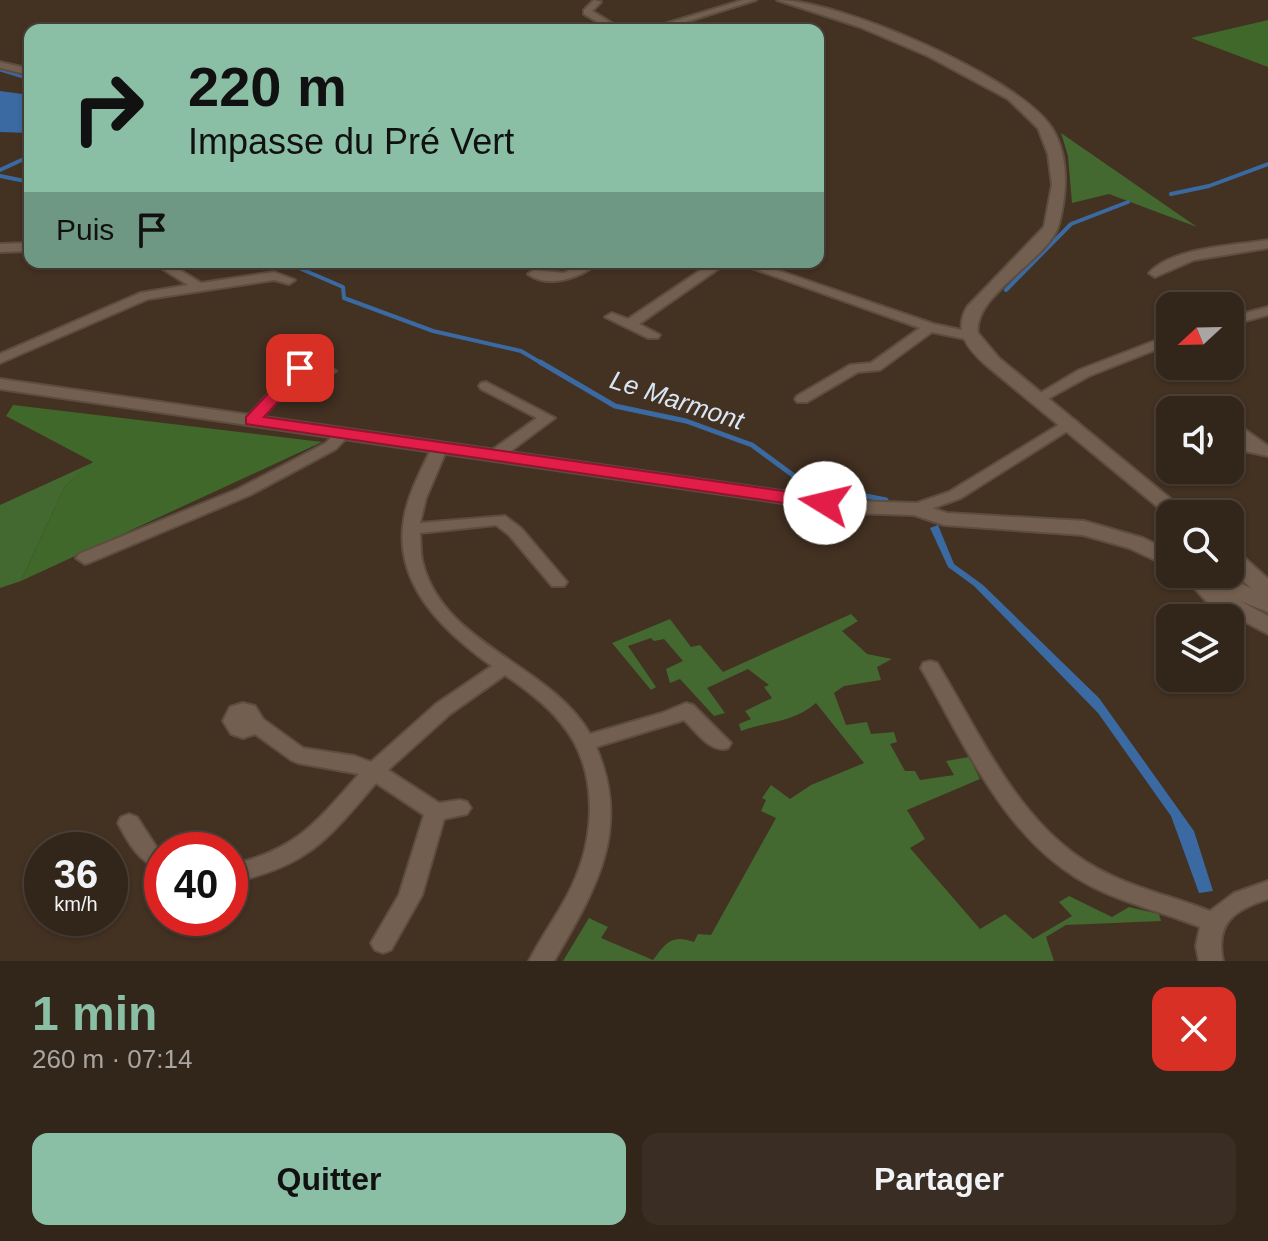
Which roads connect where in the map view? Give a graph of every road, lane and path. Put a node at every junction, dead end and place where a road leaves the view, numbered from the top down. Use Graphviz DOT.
graph roads {
  1 [pos="752,0"];
  2 [pos="782,0"];
  3 [pos="597,2"];
  4 [pos="608,24"];
  5 [pos="670,24"];
  6 [pos="0,65"];
  7 [pos="24,71"];
  8 [pos="1268,244"];
  9 [pos="24,247"];
  10 [pos="0,248"];
  11 [pos="168,268"];
  12 [pos="582,268"];
  13 [pos="713,268"];
  14 [pos="758,268"];
  15 [pos="1155,273"];
  16 [pos="534,274"];
  17 [pos="282,276"];
  18 [pos="196,285"];
  19 [pos="1268,311"];
  20 [pos="612,317"];
  21 [pos="1244,317"];
  22 [pos="629,324"];
  23 [pos="930,327"];
  24 [pos="653,335"];
  25 [pos="970,336"];
  26 [pos="1156,345"];
  27 [pos="0,359"];
  28 [pos="329,371"];
  29 [pos="0,384"];
  30 [pos="486,386"];
  31 [pos="1039,398"];
  32 [pos="802,399"];
  33 [pos="252,420"];
  34 [pos="1070,423"];
  35 [pos="1244,433"];
  36 [pos="341,435"];
  37 [pos="1244,447"];
  38 [pos="439,449"];
  39 [pos="1267,452"];
  40 [pos="494,456"];
  41 [pos="1162,500"];
  42 [pos="917,509"];
  43 [pos="411,529"];
  44 [pos="1156,553"];
  45 [pos="85,558"];
  46 [pos="1244,570"];
  47 [pos="558,582"];
  48 [pos="1207,588"];
  49 [pos="1230,588"];
  50 [pos="1268,591"];
  51 [pos="1268,604"];
  52 [pos="1268,626"];
  53 [pos="504,667"];
  54 [pos="930,668"];
  55 [pos="254,723"];
  56 [pos="584,743"];
  57 [pos="721,743"];
  58 [pos="375,772"];
  59 [pos="460,808"];
  60 [pos="436,812"];
  61 [pos="129,823"];
  62 [pos="144,846"];
  63 [pos="248,870"];
  64 [pos="1268,890"];
  65 [pos="1212,922"];
  66 [pos="383,943"];
  67 [pos="541,961"];
  68 [pos="1211,961"];
  1 -- 5 [label="street"];
  2 -- 25 [label="main road"];
  3 -- 4 [label="street"];
  6 -- 7 [label="street"];
  8 -- 15 [label="street"];
  9 -- 10 [label="street"];
  11 -- 18 [label="street"];
  12 -- 16 [label="street"];
  13 -- 22 [label="street"];
  14 -- 23 [label="street"];
  17 -- 18 [label="street"];
  18 -- 27 [label="street"];
  19 -- 21 [label="street"];
  20 -- 22 [label="street"];
  22 -- 24 [label="street"];
  23 -- 25 [label="street"];
  23 -- 32 [label="street"];
  25 -- 31 [label="main road"];
  26 -- 31 [label="street"];
  28 -- 33 [label="street"];
  29 -- 33 [label="main road"];
  30 -- 40 [label="street"];
  31 -- 34 [label="main road"];
  33 -- 36 [label="main road"];
  34 -- 41 [label="main road"];
  34 -- 42 [label="street"];
  35 -- 39 [label="street"];
  36 -- 38 [label="main road"];
  36 -- 45 [label="street"];
  37 -- 39 [label="street"];
  38 -- 40 [label="main road"];
  38 -- 43 [label="street"];
  40 -- 42 [label="main road"];
  42 -- 44 [label="main road"];
  43 -- 47 [label="street"];
  43 -- 53 [label="street"];
  46 -- 50 [label="main road"];
  48 -- 52 [label="main road"];
  49 -- 51 [label="main road"];
  53 -- 56 [label="street"];
  53 -- 58 [label="street"];
  54 -- 65 [label="street"];
  55 -- 58 [label="street"];
  56 -- 57 [label="street"];
  56 -- 67 [label="street"];
  58 -- 60 [label="street"];
  58 -- 63 [label="street"];
  59 -- 60 [label="street"];
  60 -- 66 [label="street"];
  61 -- 62 [label="street"];
  64 -- 65 [label="street"];
  65 -- 68 [label="street"];
}
